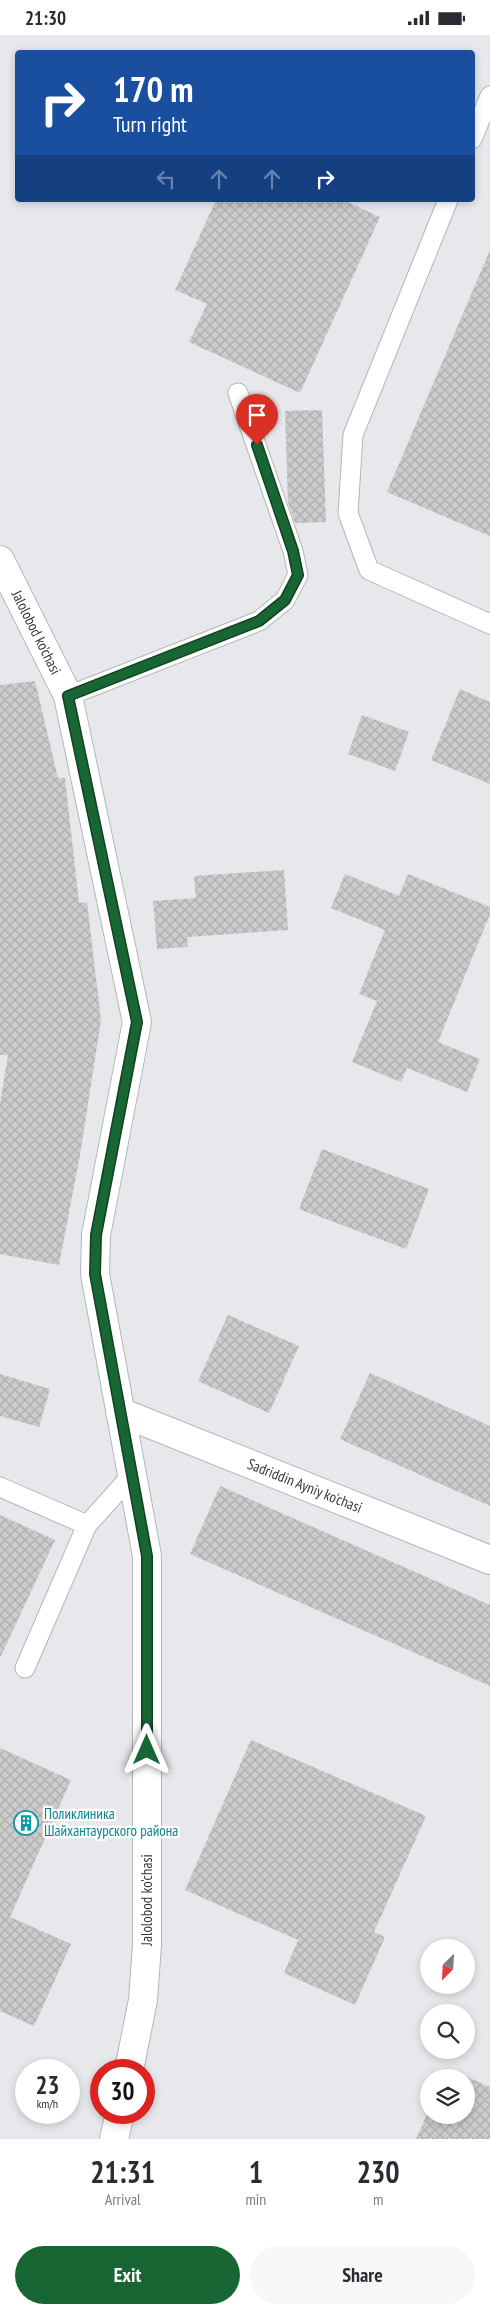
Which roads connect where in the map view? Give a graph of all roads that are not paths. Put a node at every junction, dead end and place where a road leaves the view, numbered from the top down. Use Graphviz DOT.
graph roads {
  1 [pos="490,96"];
  2 [pos="475,132"];
  3 [pos="447,202"];
  4 [pos="238,393"];
  5 [pos="0,560"];
  6 [pos="490,624"];
  7 [pos="68,696"];
  8 [pos="120,1412"];
  9 [pos="132,1475"];
  10 [pos="0,1487"];
  11 [pos="87,1525"];
  12 [pos="490,1560"];
  13 [pos="25,1668"];
  14 [pos="131,2059"];
  15 [pos="117,2124"];
  16 [pos="114,2139"];
  1 -- 2 [label="lane"];
  3 -- 6 [label="lane"];
  4 -- 7 [label="lane"];
  5 -- 7 [label="street, Jalolobod ko'chasi"];
  7 -- 8 [label="street, Jalolobod ko'chasi"];
  8 -- 9 [label="street, Jalolobod ko'chasi"];
  8 -- 12 [label="street, Sadriddin Ayniy ko'chasi"];
  9 -- 11 [label="lane"];
  9 -- 14 [label="street, Jalolobod ko'chasi"];
  10 -- 11 [label="lane"];
  11 -- 13 [label="lane"];
  15 -- 16 [label="street"];
}
